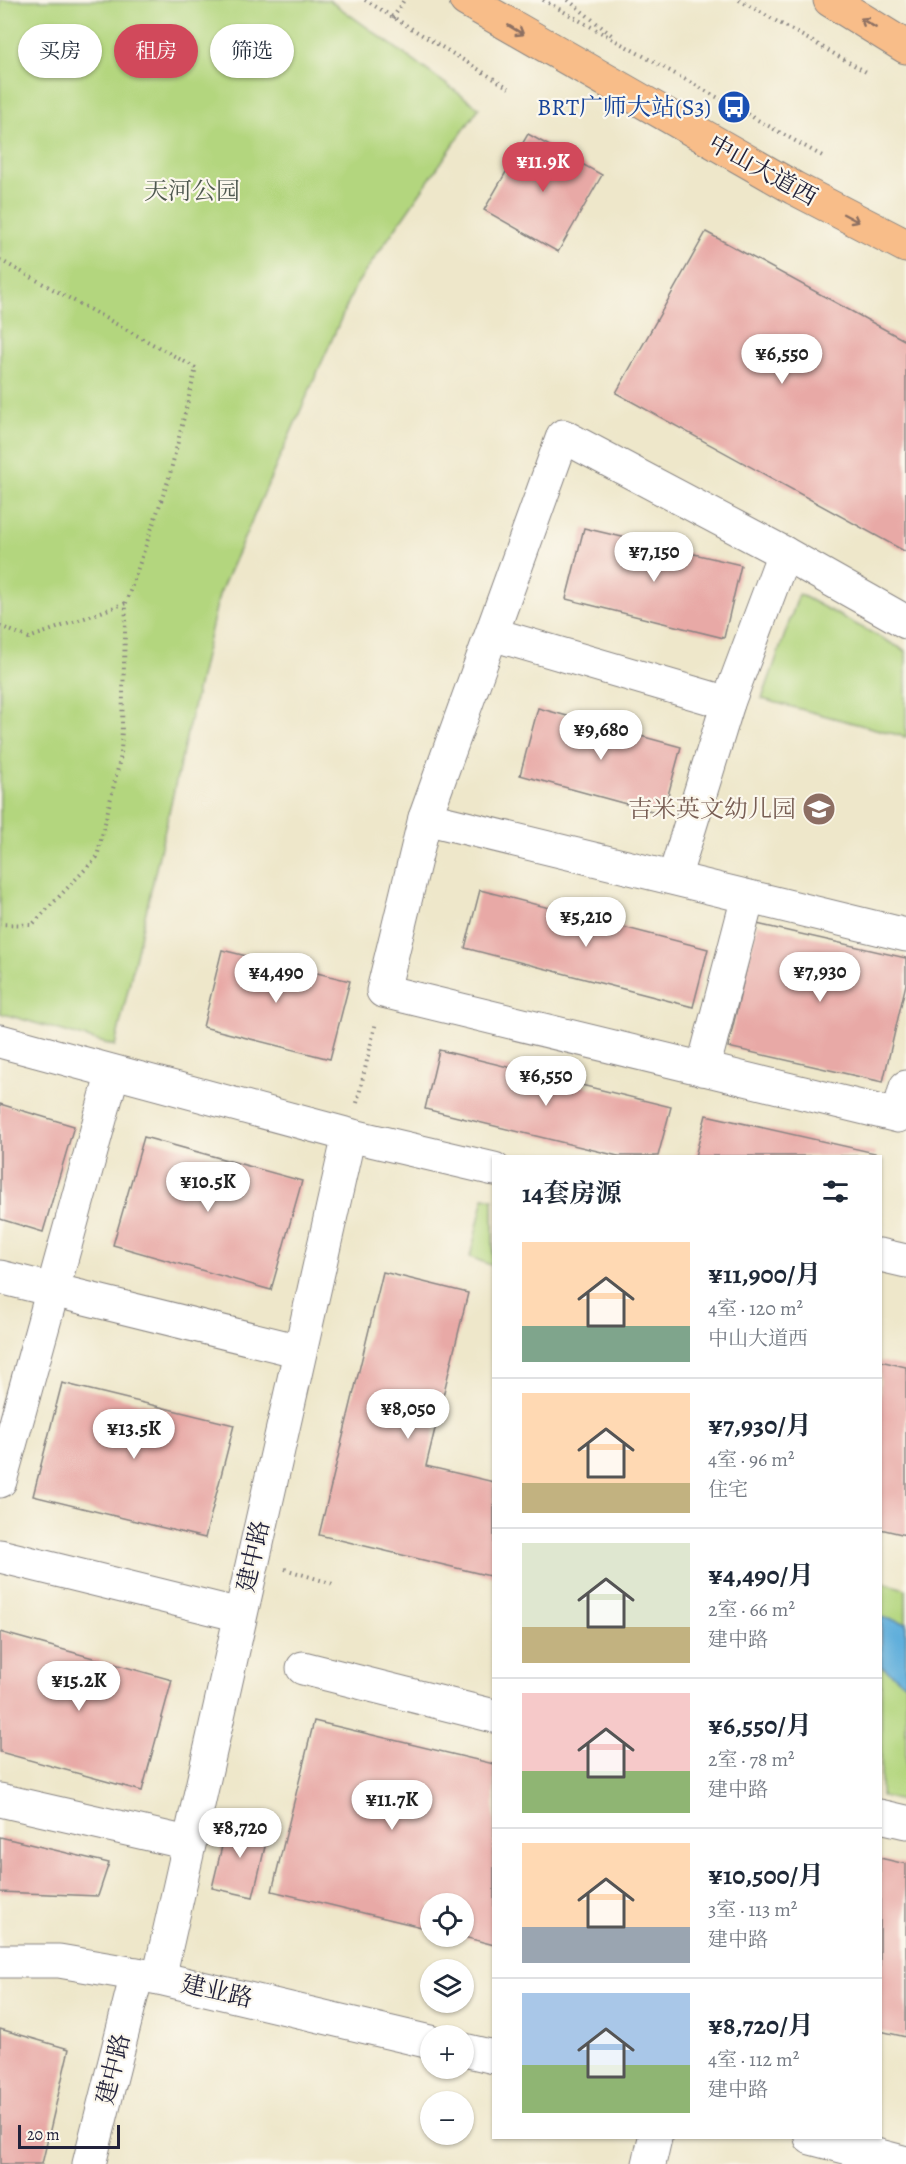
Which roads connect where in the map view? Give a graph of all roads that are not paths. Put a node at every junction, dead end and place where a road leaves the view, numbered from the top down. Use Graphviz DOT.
graph roads {
  1 [pos="466,0"];
  2 [pos="830,0"];
  3 [pos="905,44"];
  4 [pos="906,246"];
  5 [pos="784,554"];
  6 [pos="906,622"];
  7 [pos="492,634"];
  8 [pos="728,703"];
  9 [pos="425,818"];
  10 [pos="674,878"];
  11 [pos="748,897"];
  12 [pos="906,935"];
  13 [pos="0,1041"];
  14 [pos="703,1069"];
  15 [pos="113,1072"];
  16 [pos="906,1086"];
  17 [pos="349,1136"];
  18 [pos="492,1168"];
  19 [pos="882,1255"];
  20 [pos="906,1261"];
  21 [pos="0,1277"];
  22 [pos="52,1290"];
  23 [pos="300,1351"];
  24 [pos="0,1480"];
  25 [pos="0,1556"];
  26 [pos="240,1615"];
  27 [pos="303,1668"];
  28 [pos="492,1715"];
  29 [pos="0,1800"];
  30 [pos="882,1816"];
  31 [pos="906,1822"];
  32 [pos="188,1843"];
  33 [pos="0,1961"];
  34 [pos="148,1976"];
  35 [pos="420,2040"];
  36 [pos="474,2052"];
  37 [pos="492,2057"];
  38 [pos="655,2139"];
  39 [pos="815,2139"];
  40 [pos="906,2163"];
  41 [pos="89,2164"];
  42 [pos="649,2164"];
  1 -- 4 [label="highway, 中山大道西, one-way"];
  3 -- 2 [label="highway, one-way"];
  5 -- 6 [label="street"];
  5 -- 7 [label="street"];
  5 -- 8 [label="street"];
  7 -- 8 [label="street"];
  7 -- 9 [label="street"];
  8 -- 10 [label="street"];
  9 -- 10 [label="street"];
  9 -- 14 [label="street"];
  10 -- 11 [label="street"];
  11 -- 12 [label="street"];
  11 -- 14 [label="street"];
  13 -- 15 [label="street"];
  14 -- 16 [label="street"];
  15 -- 17 [label="street"];
  15 -- 22 [label="street"];
  17 -- 18 [label="street"];
  17 -- 23 [label="street, 建中路"];
  19 -- 20 [label="street"];
  21 -- 22 [label="street"];
  22 -- 23 [label="street"];
  22 -- 24 [label="street"];
  23 -- 26 [label="street, 建中路"];
  25 -- 26 [label="street"];
  26 -- 32 [label="street, 建中路"];
  27 -- 28 [label="street"];
  29 -- 32 [label="street"];
  30 -- 31 [label="street"];
  32 -- 34 [label="street, 建中路"];
  33 -- 34 [label="street, 建业路"];
  34 -- 35 [label="street, 建业路"];
  34 -- 41 [label="street, 建中路"];
  36 -- 37 [label="street"];
  38 -- 42 [label="street"];
  39 -- 40 [label="street"];
}
